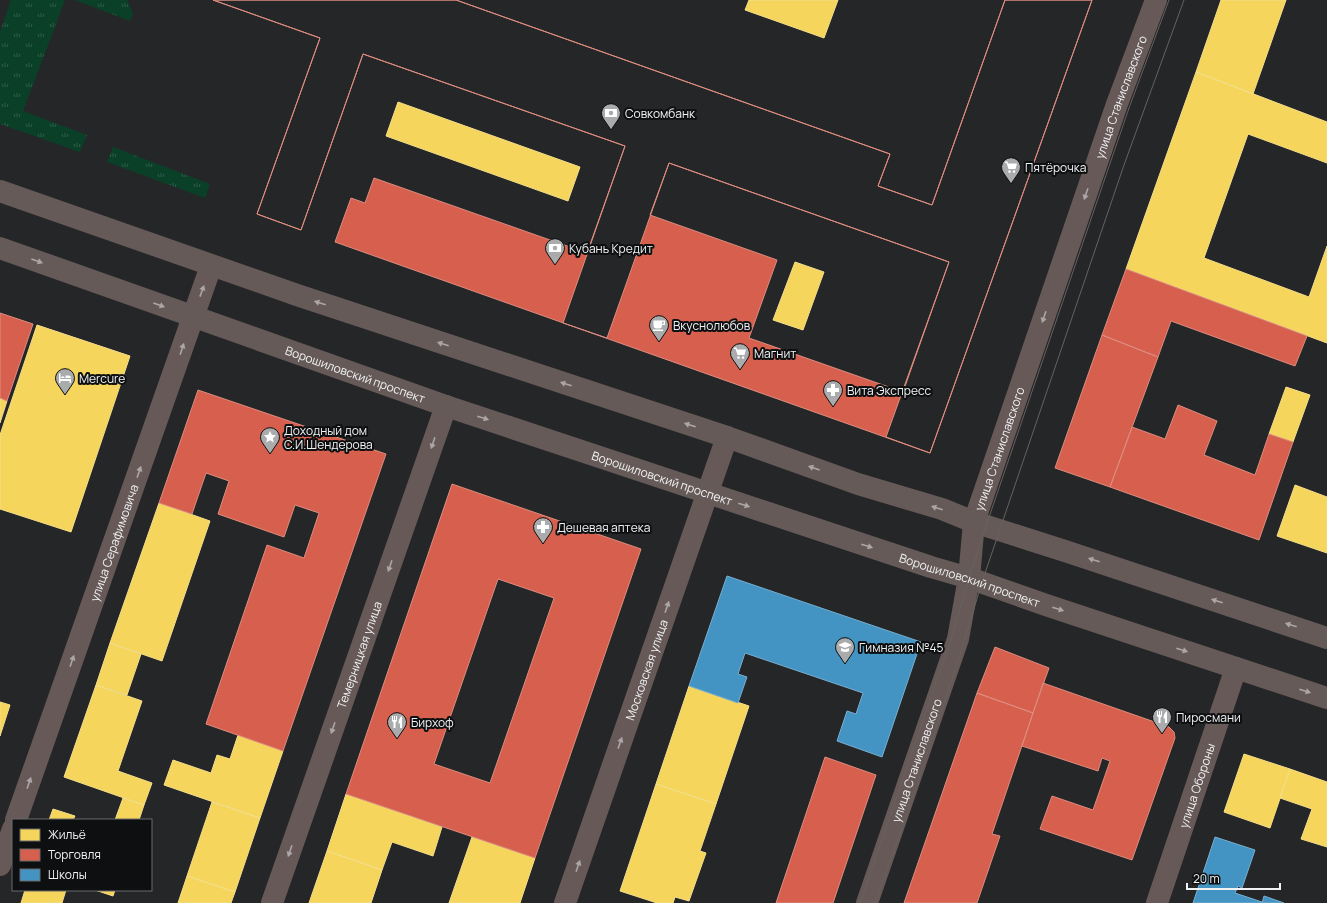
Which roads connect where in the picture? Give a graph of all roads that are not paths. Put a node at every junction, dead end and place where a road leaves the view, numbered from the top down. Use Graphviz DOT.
graph roads {
  1 [pos="1156,0"];
  2 [pos="0,191"];
  3 [pos="0,248"];
  4 [pos="211,266"];
  5 [pos="193,317"];
  6 [pos="446,406"];
  7 [pos="727,437"];
  8 [pos="707,493"];
  9 [pos="974,522"];
  10 [pos="969,578"];
  11 [pos="1327,638"];
  12 [pos="1236,668"];
  13 [pos="1327,698"];
  14 [pos="16,819"];
  15 [pos="12,832"];
  16 [pos="0,865"];
  17 [pos="272,903"];
  18 [pos="565,903"];
  19 [pos="867,903"];
  20 [pos="1157,903"];
  1 -- 9 [label="street, улица Станиславского, one-way"];
  2 -- 4 [label="main road"];
  3 -- 5 [label="main road, Ворошиловский проспект, one-way"];
  5 -- 4 [label="street, улица Серафимовича, one-way"];
  7 -- 4 [label="main road, one-way"];
  5 -- 6 [label="main road, Ворошиловский проспект"];
  14 -- 5 [label="street, улица Серафимовича, one-way"];
  6 -- 8 [label="main road, Ворошиловский проспект, one-way"];
  6 -- 17 [label="street, Темерницкая улица, one-way"];
  7 -- 8 [label="street, Московская улица"];
  9 -- 7 [label="main road, one-way"];
  8 -- 10 [label="main road, Ворошиловский проспект, one-way"];
  18 -- 8 [label="street, Московская улица, one-way"];
  9 -- 10 [label="street, улица Станиславского"];
  11 -- 9 [label="main road, one-way"];
  10 -- 12 [label="main road, Ворошиловский проспект, one-way"];
  10 -- 19 [label="street, улица Станиславского"];
  12 -- 13 [label="main road, Ворошиловский проспект, one-way"];
  12 -- 20 [label="street, улица Обороны"];
  15 -- 16 [label="street"];
}
